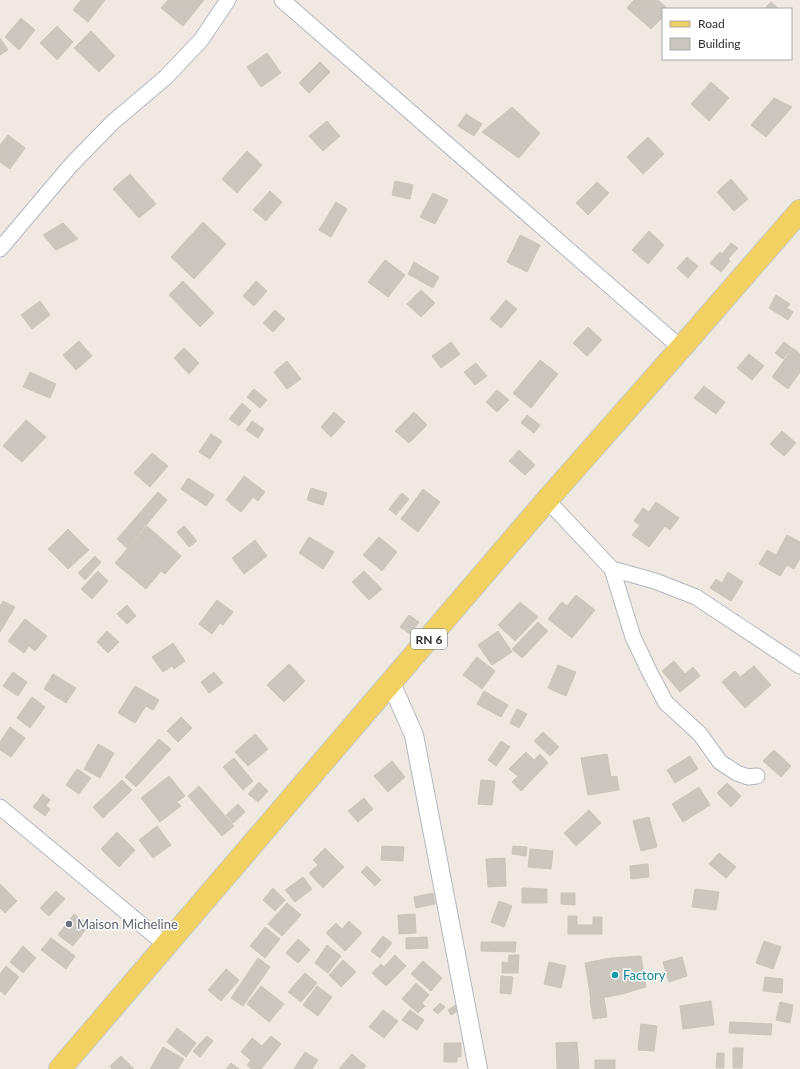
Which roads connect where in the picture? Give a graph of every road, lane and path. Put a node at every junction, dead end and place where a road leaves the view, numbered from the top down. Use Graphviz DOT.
graph roads {
  1 [pos="228,0"];
  2 [pos="282,0"];
  3 [pos="800,211"];
  4 [pos="0,249"];
  5 [pos="681,348"];
  6 [pos="546,500"];
  7 [pos="612,569"];
  8 [pos="800,666"];
  9 [pos="391,683"];
  10 [pos="757,776"];
  11 [pos="0,807"];
  12 [pos="166,945"];
  13 [pos="60,1069"];
  14 [pos="478,1069"];
  1 -- 4 [label="street"];
  2 -- 5 [label="street"];
  3 -- 5 [label="main road, RN 6"];
  5 -- 6 [label="main road, RN 6"];
  6 -- 7 [label="street"];
  6 -- 9 [label="main road, RN 6"];
  7 -- 8 [label="street"];
  7 -- 10 [label="street"];
  9 -- 12 [label="main road, RN 6"];
  9 -- 14 [label="street"];
  11 -- 12 [label="street"];
  12 -- 13 [label="main road, RN 6"];
}
